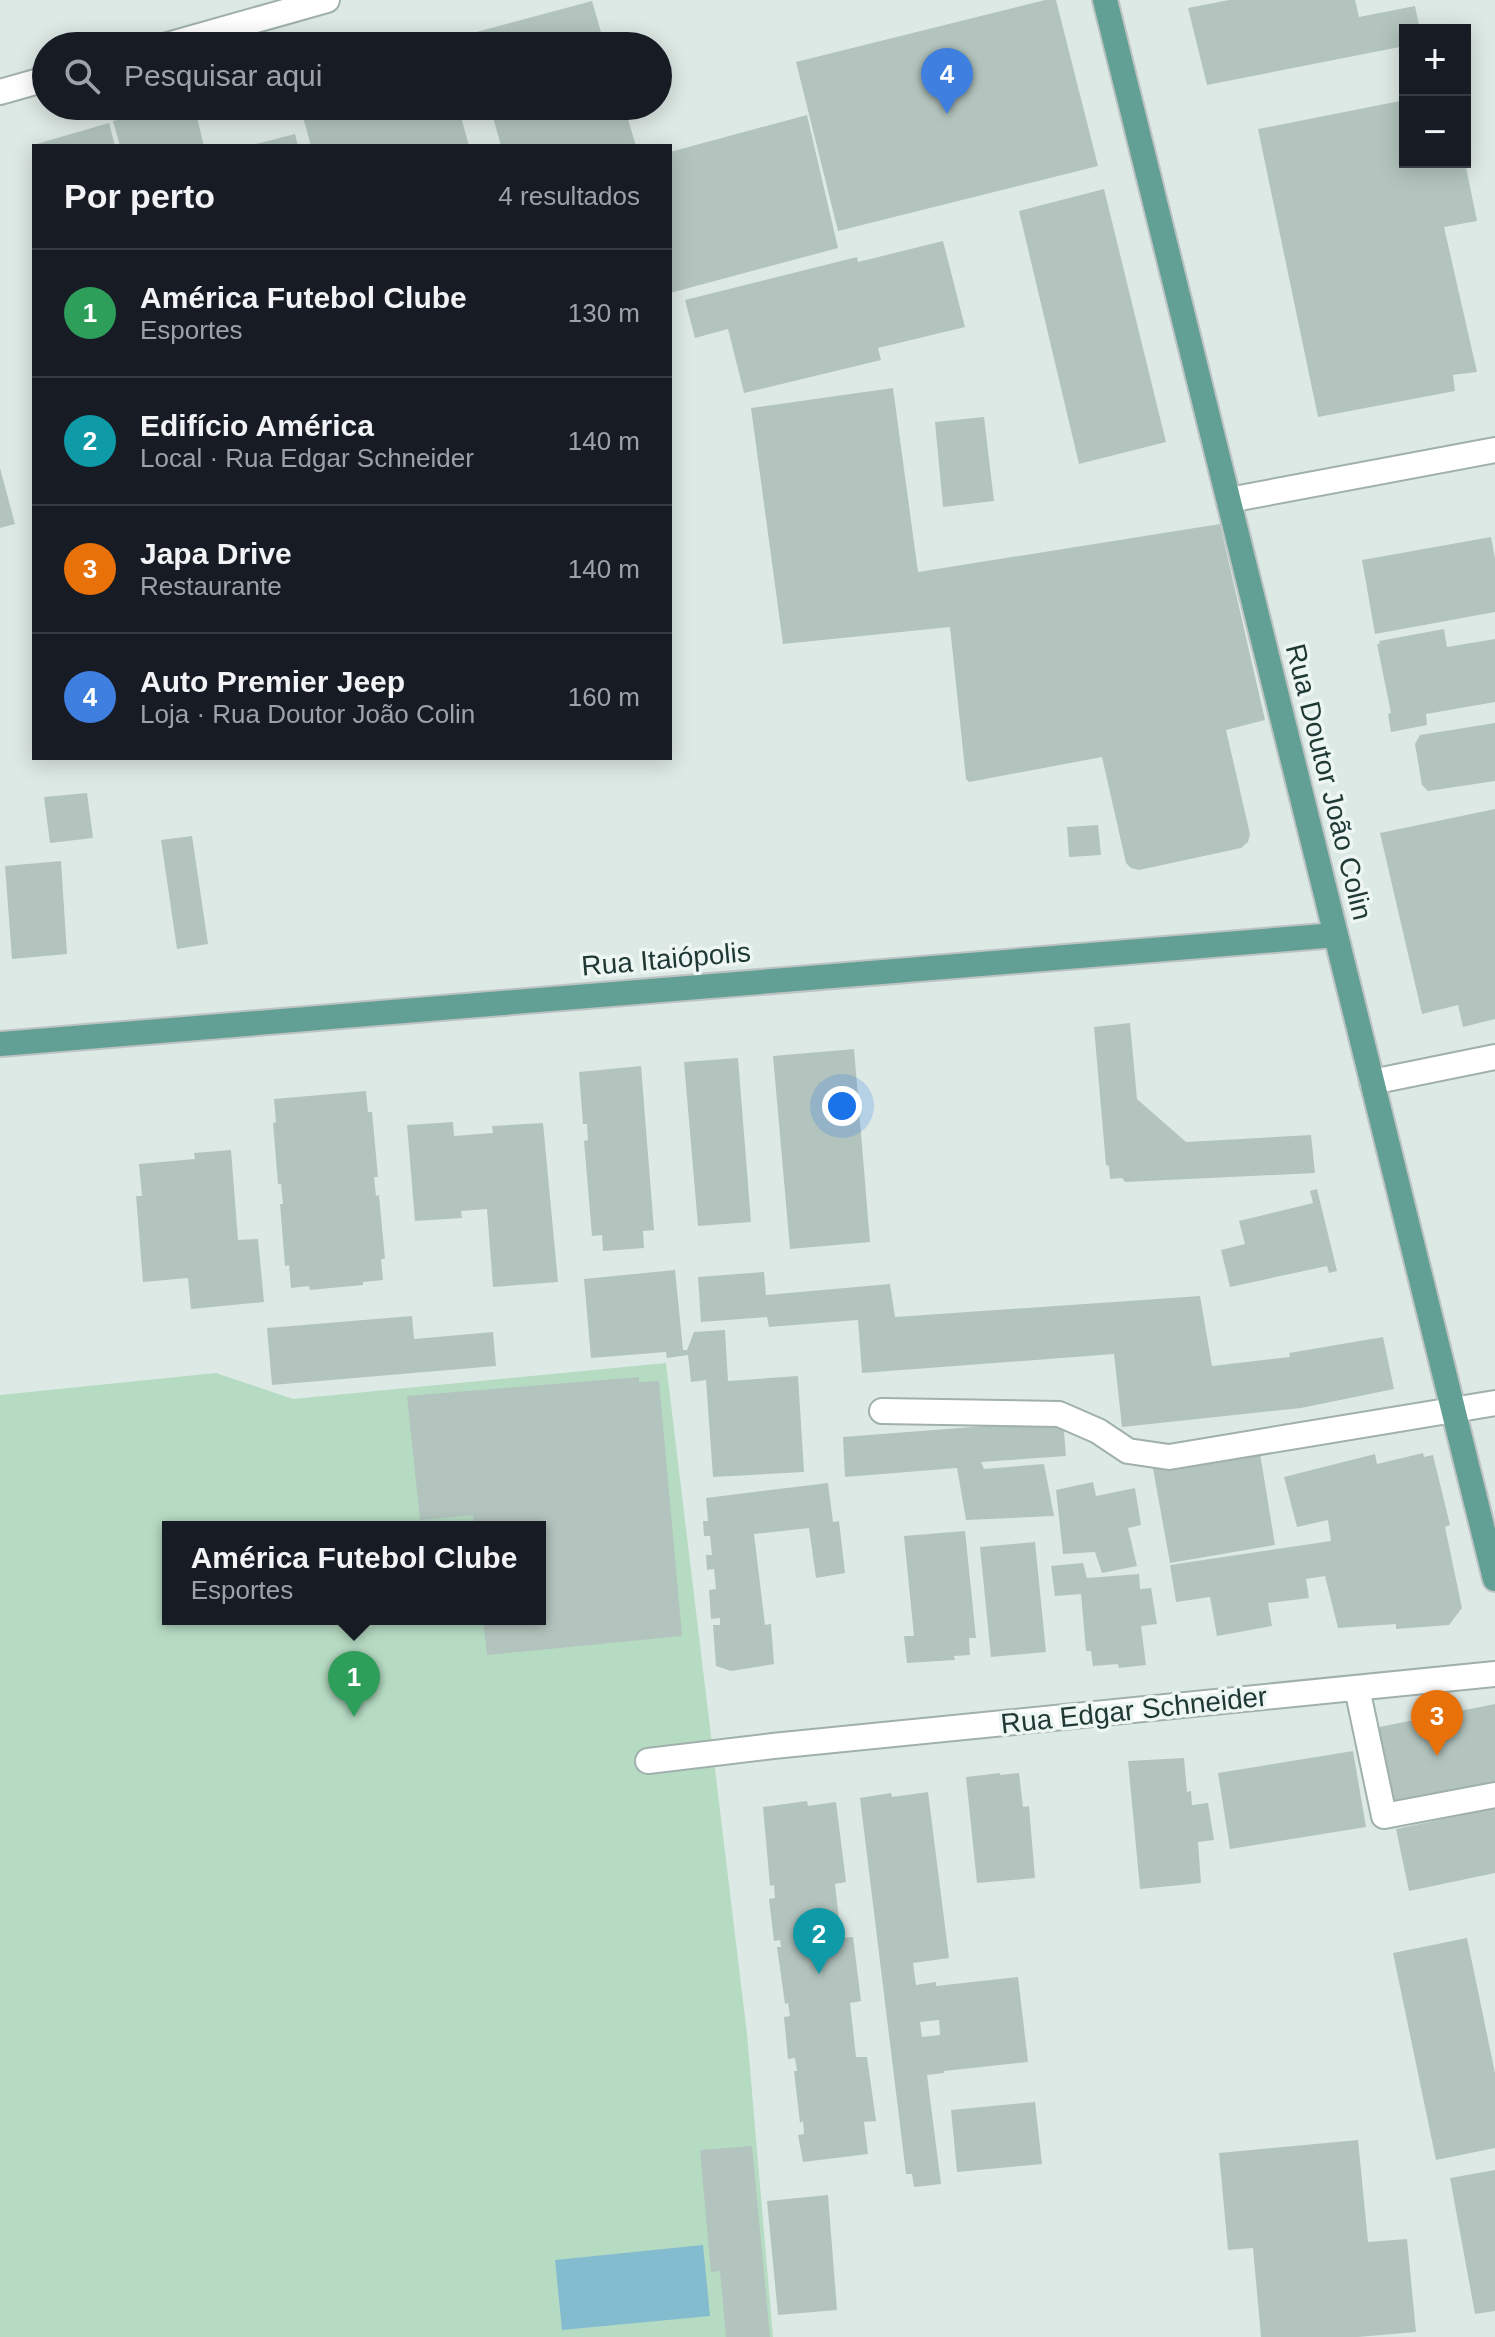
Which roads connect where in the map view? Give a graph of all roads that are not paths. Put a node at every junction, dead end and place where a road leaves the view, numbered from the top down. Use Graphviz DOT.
graph roads {
  1 [pos="327,0"];
  2 [pos="1105,0"];
  3 [pos="214,32"];
  4 [pos="32,83"];
  5 [pos="0,92"];
  6 [pos="1495,450"];
  7 [pos="1229,500"];
  8 [pos="1336,935"];
  9 [pos="0,1044"];
  10 [pos="1495,1057"];
  11 [pos="1372,1082"];
  12 [pos="1495,1403"];
  13 [pos="882,1411"];
  14 [pos="1453,1411"];
  15 [pos="1495,1579"];
  16 [pos="1495,1674"];
  17 [pos="1357,1688"];
  18 [pos="648,1761"];
  19 [pos="1495,1795"];
  1 -- 3 [label="street"];
  2 -- 7 [label="main road, Rua Doutor João Colin"];
  4 -- 5 [label="street"];
  6 -- 7 [label="street"];
  7 -- 8 [label="main road, Rua Doutor João Colin"];
  8 -- 9 [label="main road, Rua Itaiópolis"];
  8 -- 11 [label="main road, Rua Doutor João Colin"];
  10 -- 11 [label="street"];
  11 -- 14 [label="main road, Rua Doutor João Colin"];
  12 -- 14 [label="street"];
  13 -- 14 [label="street"];
  14 -- 15 [label="main road, Rua Doutor João Colin"];
  16 -- 17 [label="street, Rua Edgar Schneider"];
  17 -- 18 [label="street, Rua Edgar Schneider"];
  17 -- 19 [label="street"];
}
